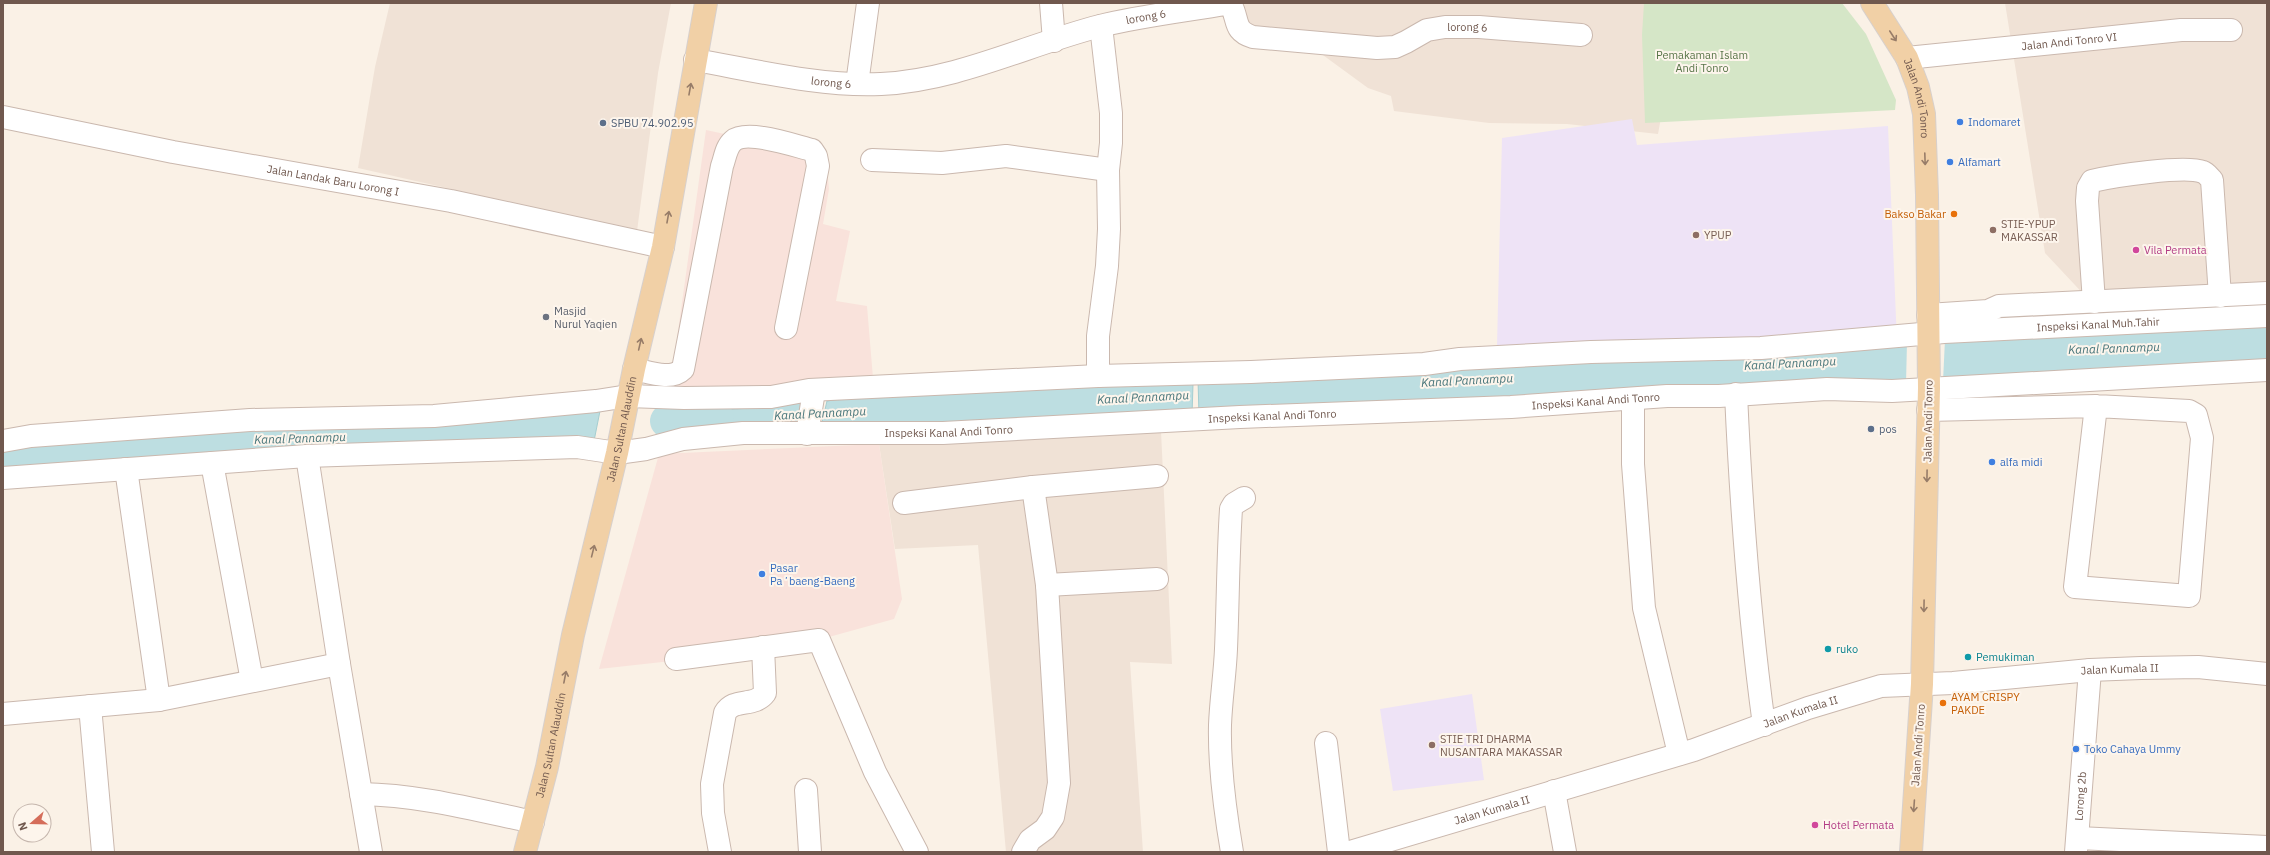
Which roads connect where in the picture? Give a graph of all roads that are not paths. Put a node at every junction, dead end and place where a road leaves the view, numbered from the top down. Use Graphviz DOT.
graph roads {
  1 [pos="706,3"];
  2 [pos="868,3"];
  3 [pos="1051,3"];
  4 [pos="1872,3"];
  5 [pos="1101,26"];
  6 [pos="2231,30"];
  7 [pos="1581,35"];
  8 [pos="1054,41"];
  9 [pos="1907,58"];
  10 [pos="695,60"];
  11 [pos="857,84"];
  12 [pos="3,117"];
  13 [pos="872,160"];
  14 [pos="1108,170"];
  15 [pos="663,247"];
  16 [pos="2267,293"];
  17 [pos="2220,296"];
  18 [pos="2094,302"];
  19 [pos="2267,316"];
  20 [pos="1928,323"];
  21 [pos="786,328"];
  22 [pos="634,369"];
  23 [pos="2267,370"];
  24 [pos="1098,376"];
  25 [pos="1934,386"];
  26 [pos="1736,394"];
  27 [pos="628,396"];
  28 [pos="813,396"];
  29 [pos="1633,400"];
  30 [pos="2096,406"];
  31 [pos="1928,410"];
  32 [pos="808,431"];
  33 [pos="3,440"];
  34 [pos="617,454"];
  35 [pos="307,456"];
  36 [pos="212,463"];
  37 [pos="126,469"];
  38 [pos="1157,476"];
  39 [pos="3,478"];
  40 [pos="1033,487"];
  41 [pos="1244,498"];
  42 [pos="904,503"];
  43 [pos="1157,579"];
  44 [pos="1047,585"];
  45 [pos="764,647"];
  46 [pos="676,659"];
  47 [pos="339,664"];
  48 [pos="2090,670"];
  49 [pos="2267,674"];
  50 [pos="252,681"];
  51 [pos="1922,684"];
  52 [pos="159,700"];
  53 [pos="90,706"];
  54 [pos="3,714"];
  55 [pos="1764,725"];
  56 [pos="1326,743"];
  57 [pos="1679,754"];
  58 [pos="806,790"];
  59 [pos="1554,791"];
  60 [pos="361,794"];
  61 [pos="533,822"];
  62 [pos="2077,845"];
  63 [pos="1383,847"];
  64 [pos="2267,847"];
  65 [pos="103,852"];
  66 [pos="371,852"];
  67 [pos="525,852"];
  68 [pos="720,852"];
  69 [pos="810,852"];
  70 [pos="917,852"];
  71 [pos="1023,852"];
  72 [pos="1232,852"];
  73 [pos="1338,852"];
  74 [pos="1350,852"];
  75 [pos="1565,852"];
  76 [pos="1911,852"];
  1 -- 10 [label="main road, Jalan Sultan Alauddin"];
  2 -- 11 [label="street"];
  3 -- 8 [label="street"];
  4 -- 9 [label="main road, Jalan Andi Tonro, one-way"];
  5 -- 7 [label="street, lorong 6"];
  5 -- 8 [label="street, lorong 6"];
  5 -- 14 [label="street"];
  6 -- 9 [label="street, Jalan Andi Tonro VI"];
  8 -- 11 [label="street, lorong 6"];
  9 -- 20 [label="main road, Jalan Andi Tonro, one-way"];
  10 -- 11 [label="street, lorong 6"];
  15 -- 10 [label="main road, Jalan Sultan Alauddin, one-way"];
  12 -- 15 [label="street, Jalan Landak Baru Lorong I"];
  13 -- 14 [label="street"];
  14 -- 24 [label="street"];
  22 -- 15 [label="main road, Jalan Sultan Alauddin, one-way"];
  16 -- 17 [label="street"];
  17 -- 18 [label="street"];
  17 -- 18 [label="street"];
  18 -- 20 [label="street"];
  19 -- 20 [label="street, Inspeksi Kanal Muh.Tahir"];
  20 -- 24 [label="street"];
  20 -- 25 [label="main road, Jalan Andi Tonro"];
  21 -- 22 [label="street"];
  22 -- 27 [label="main road, Jalan Sultan Alauddin"];
  23 -- 25 [label="street"];
  24 -- 28 [label="street"];
  25 -- 26 [label="street, Inspeksi Kanal Andi Tonro"];
  25 -- 31 [label="main road, Jalan Andi Tonro"];
  26 -- 29 [label="street, Inspeksi Kanal Andi Tonro"];
  26 -- 55 [label="street"];
  27 -- 28 [label="street"];
  27 -- 33 [label="street"];
  27 -- 34 [label="main road, Jalan Sultan Alauddin"];
  28 -- 32 [label="street"];
  29 -- 32 [label="street, Inspeksi Kanal Andi Tonro"];
  29 -- 57 [label="street"];
  30 -- 30 [label="street"];
  30 -- 31 [label="street"];
  31 -- 51 [label="main road, Jalan Andi Tonro, one-way"];
  32 -- 34 [label="street, Inspeksi Kanal Andi Tonro"];
  34 -- 35 [label="street, Inspeksi Kanal Andi Tonro"];
  61 -- 34 [label="main road, Jalan Sultan Alauddin, one-way"];
  35 -- 36 [label="street, Inspeksi Kanal Andi Tonro"];
  35 -- 47 [label="street"];
  36 -- 37 [label="street, Inspeksi Kanal Andi Tonro"];
  36 -- 50 [label="street"];
  37 -- 39 [label="street, Inspeksi Kanal Andi Tonro"];
  37 -- 52 [label="street"];
  38 -- 40 [label="street"];
  40 -- 42 [label="street"];
  40 -- 44 [label="street"];
  41 -- 72 [label="street"];
  43 -- 44 [label="street"];
  44 -- 71 [label="street"];
  45 -- 46 [label="street"];
  45 -- 68 [label="street"];
  45 -- 70 [label="street"];
  47 -- 50 [label="street"];
  47 -- 60 [label="street"];
  48 -- 49 [label="street, Jalan Kumala II"];
  48 -- 51 [label="street, Jalan Kumala II"];
  48 -- 62 [label="street, Lorong 2b"];
  50 -- 52 [label="street"];
  51 -- 55 [label="street, Jalan Kumala II"];
  51 -- 76 [label="main road, Jalan Andi Tonro, one-way"];
  52 -- 53 [label="street"];
  53 -- 54 [label="street"];
  53 -- 65 [label="street"];
  55 -- 57 [label="street, Jalan Kumala II"];
  56 -- 73 [label="street"];
  57 -- 59 [label="street, Jalan Kumala II"];
  58 -- 69 [label="street"];
  59 -- 63 [label="street, Jalan Kumala II"];
  59 -- 75 [label="street"];
  60 -- 61 [label="street"];
  60 -- 66 [label="street"];
  61 -- 67 [label="main road, Jalan Sultan Alauddin"];
  62 -- 64 [label="street"];
  63 -- 74 [label="street, Jalan Kumala II"];
}
